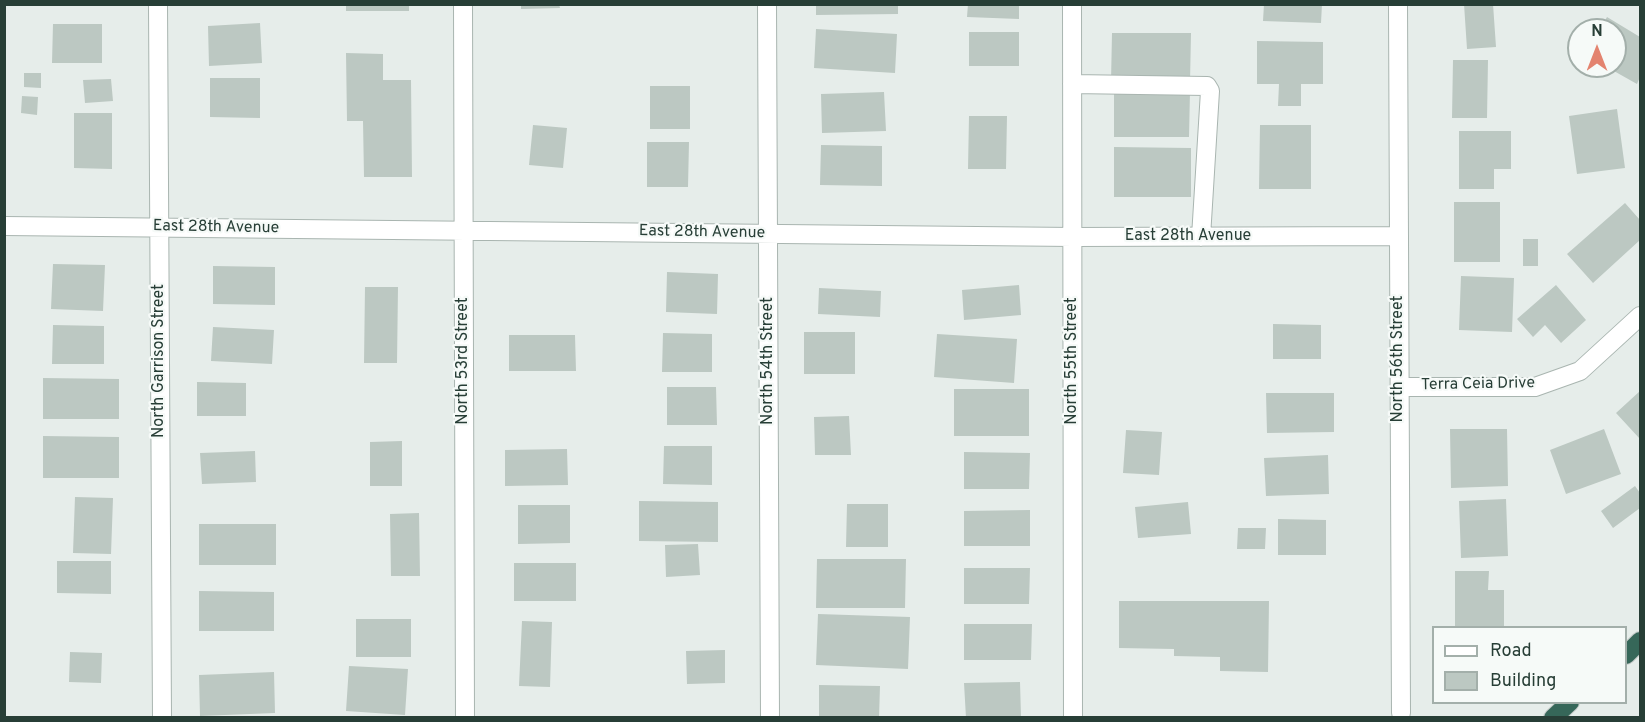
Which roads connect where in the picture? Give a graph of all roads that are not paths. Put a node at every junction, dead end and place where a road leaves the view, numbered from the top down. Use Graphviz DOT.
graph roads {
  1 [pos="158,4"];
  2 [pos="463,4"];
  3 [pos="767,4"];
  4 [pos="1072,4"];
  5 [pos="1398,4"];
  6 [pos="1072,84"];
  7 [pos="4,226"];
  8 [pos="159,228"];
  9 [pos="464,231"];
  10 [pos="769,234"];
  11 [pos="1399,236"];
  12 [pos="1073,237"];
  13 [pos="1201,237"];
  14 [pos="1641,316"];
  15 [pos="1400,387"];
  16 [pos="1641,641"];
  17 [pos="1627,653"];
  18 [pos="1568,704"];
  19 [pos="1401,713"];
  20 [pos="162,717"];
  21 [pos="465,717"];
  22 [pos="770,717"];
  23 [pos="1073,717"];
  24 [pos="1553,717"];
  1 -- 8 [label="street, North Garrison Street"];
  2 -- 9 [label="street, North 53rd Street"];
  3 -- 10 [label="street, North 54th Street"];
  4 -- 6 [label="street, North 55th Street"];
  5 -- 11 [label="street, North 56th Street"];
  6 -- 12 [label="street, North 55th Street"];
  6 -- 13 [label="street"];
  7 -- 8 [label="street, East 28th Avenue"];
  8 -- 9 [label="street, East 28th Avenue"];
  8 -- 20 [label="street, North Garrison Street"];
  9 -- 10 [label="street, East 28th Avenue"];
  9 -- 21 [label="street, North 53rd Street"];
  10 -- 12 [label="street, East 28th Avenue"];
  10 -- 22 [label="street, North 54th Street"];
  11 -- 13 [label="street, East 28th Avenue"];
  11 -- 15 [label="street, North 56th Street"];
  12 -- 13 [label="street, East 28th Avenue"];
  12 -- 23 [label="street, North 55th Street"];
  14 -- 15 [label="street, Terra Ceia Drive"];
  15 -- 19 [label="street, North 56th Street"];
  16 -- 17 [label="highway"];
  18 -- 24 [label="highway"];
}
